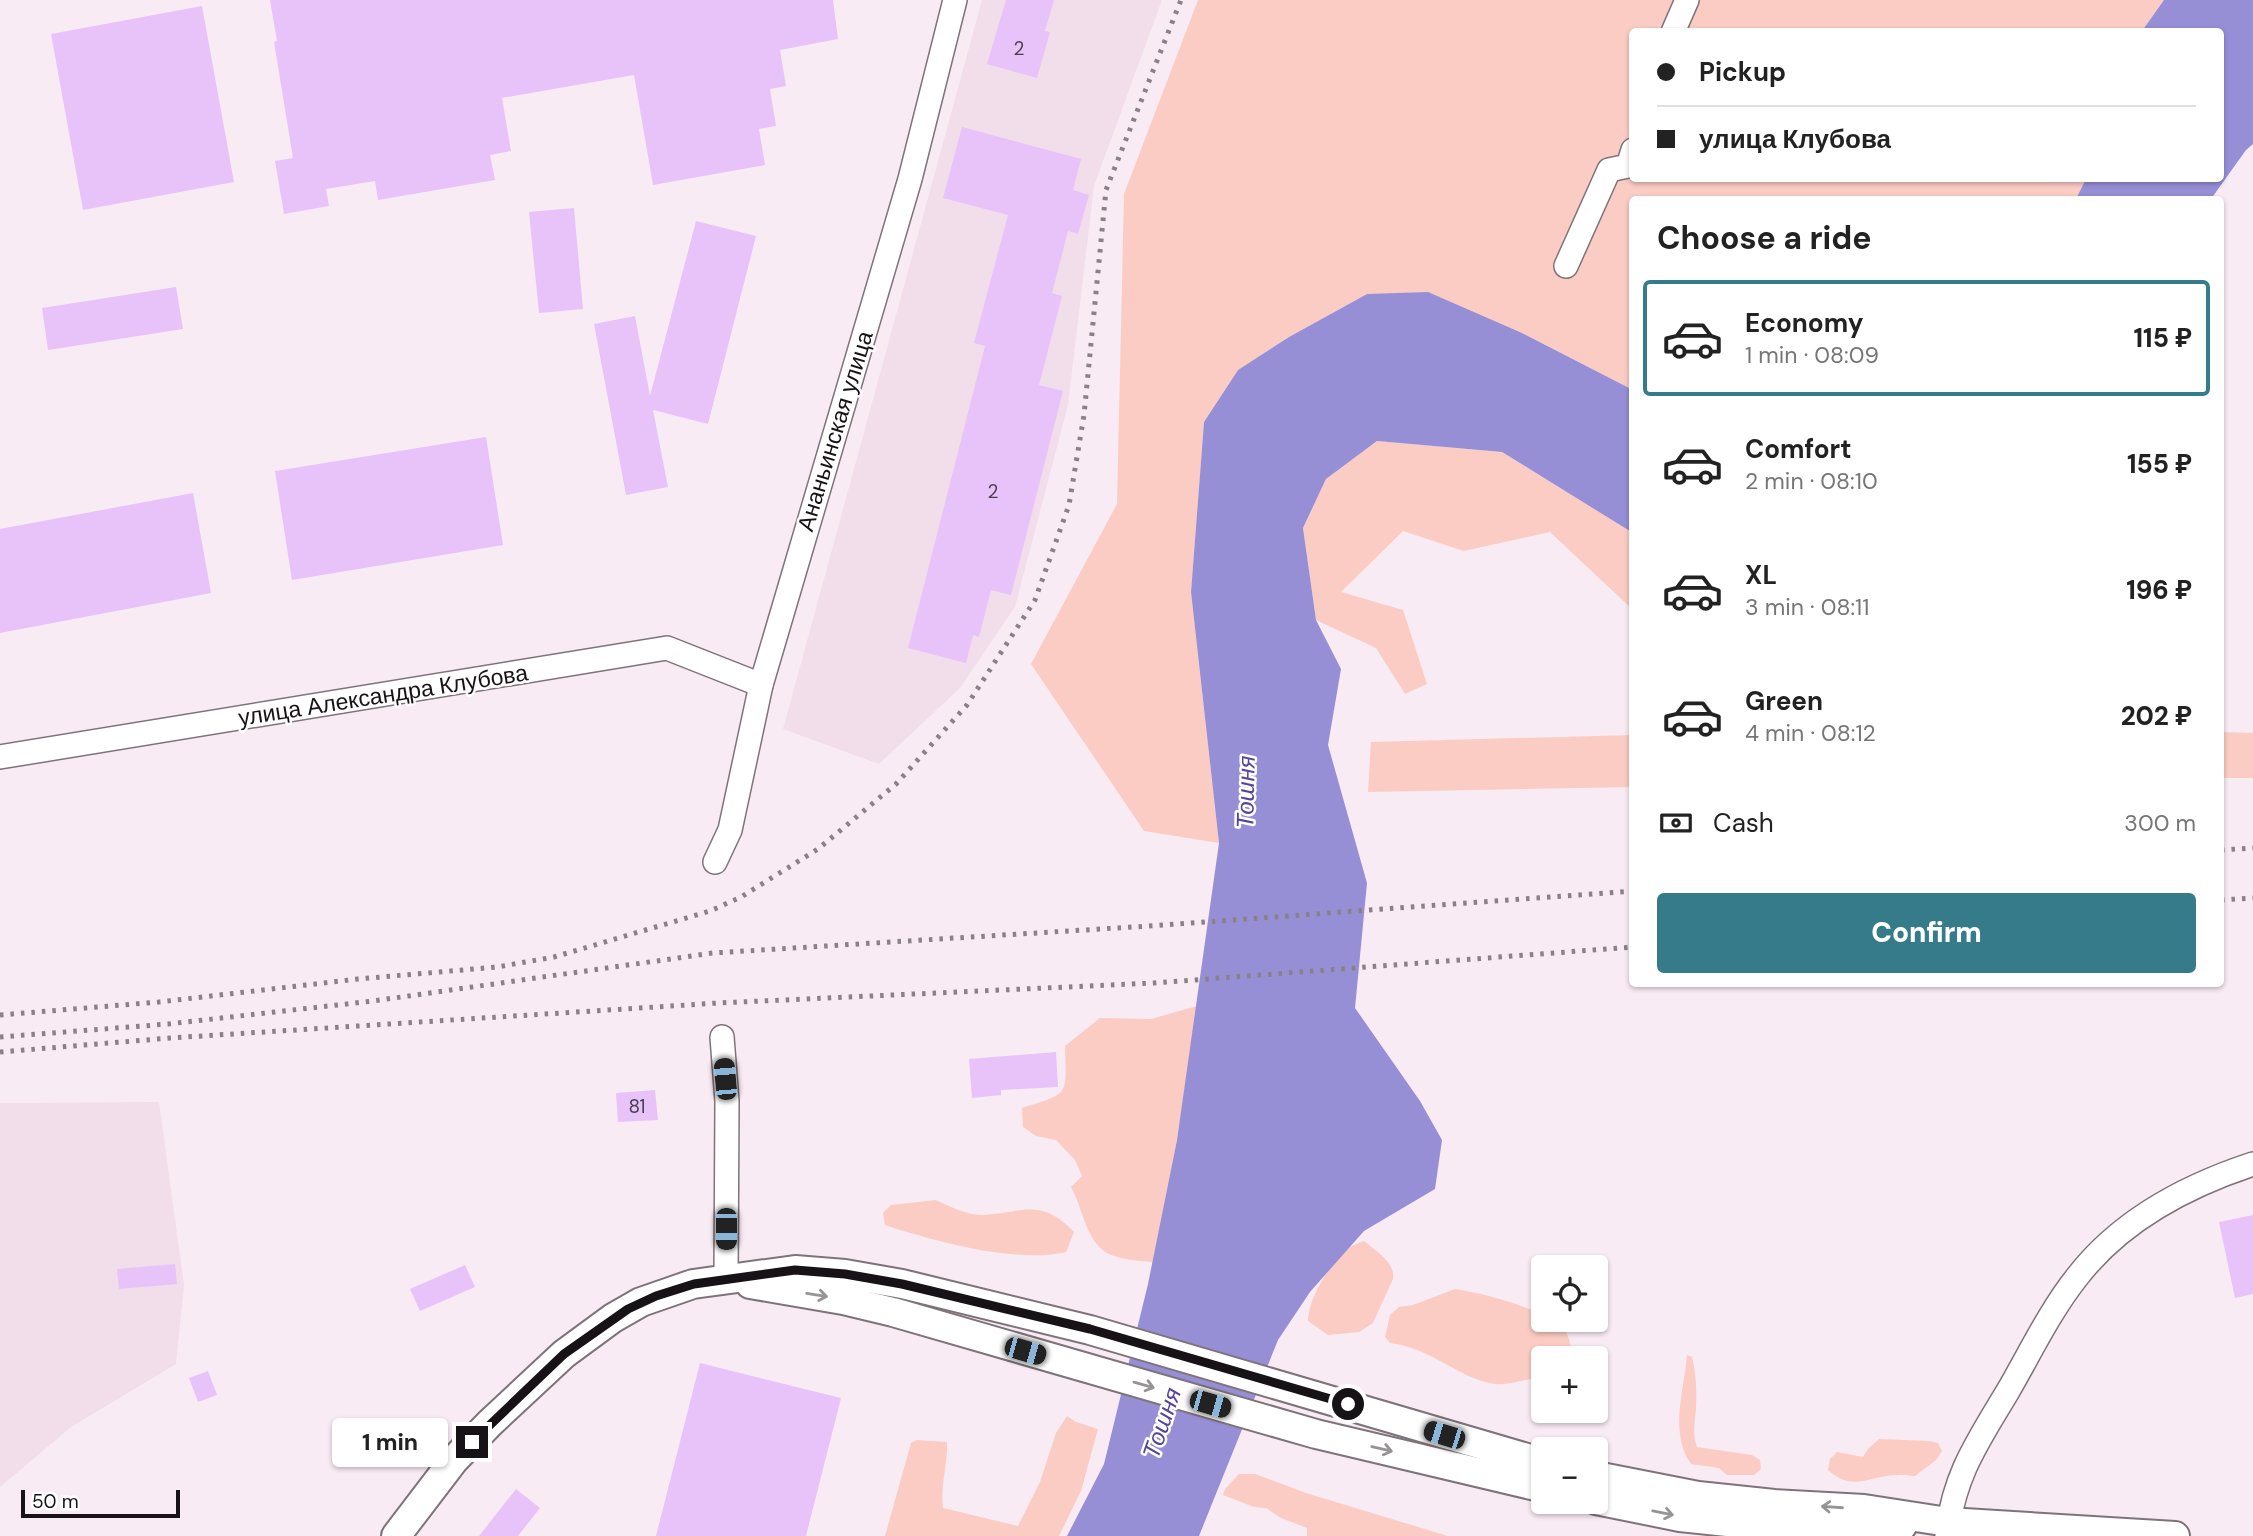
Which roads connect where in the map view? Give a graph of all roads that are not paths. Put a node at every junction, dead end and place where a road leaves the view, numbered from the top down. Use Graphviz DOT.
graph roads {
  1 [pos="955,0"];
  2 [pos="1687,0"];
  3 [pos="1675,28"];
  4 [pos="1629,163"];
  5 [pos="1566,266"];
  6 [pos="761,685"];
  7 [pos="0,757"];
  8 [pos="715,862"];
  9 [pos="722,1037"];
  10 [pos="2253,1164"];
  11 [pos="726,1280"];
  12 [pos="1531,1460"];
  13 [pos="1608,1478"];
  14 [pos="1531,1485"];
  15 [pos="1608,1502"];
  16 [pos="1947,1529"];
  17 [pos="396,1536"];
  18 [pos="2175,1536"];
  1 -- 6 [label="street, Ананьинская улица"];
  2 -- 3 [label="street"];
  4 -- 5 [label="street"];
  6 -- 7 [label="street, улица Александра Клубова"];
  6 -- 8 [label="street, Ананьинская улица"];
  9 -- 11 [label="street"];
  10 -- 16 [label="street"];
  11 -- 12 [label="main road"];
  11 -- 14 [label="main road, one-way"];
  11 -- 17 [label="main road"];
  16 -- 13 [label="main road, one-way"];
  15 -- 16 [label="main road, one-way"];
  16 -- 18 [label="main road"];
}
